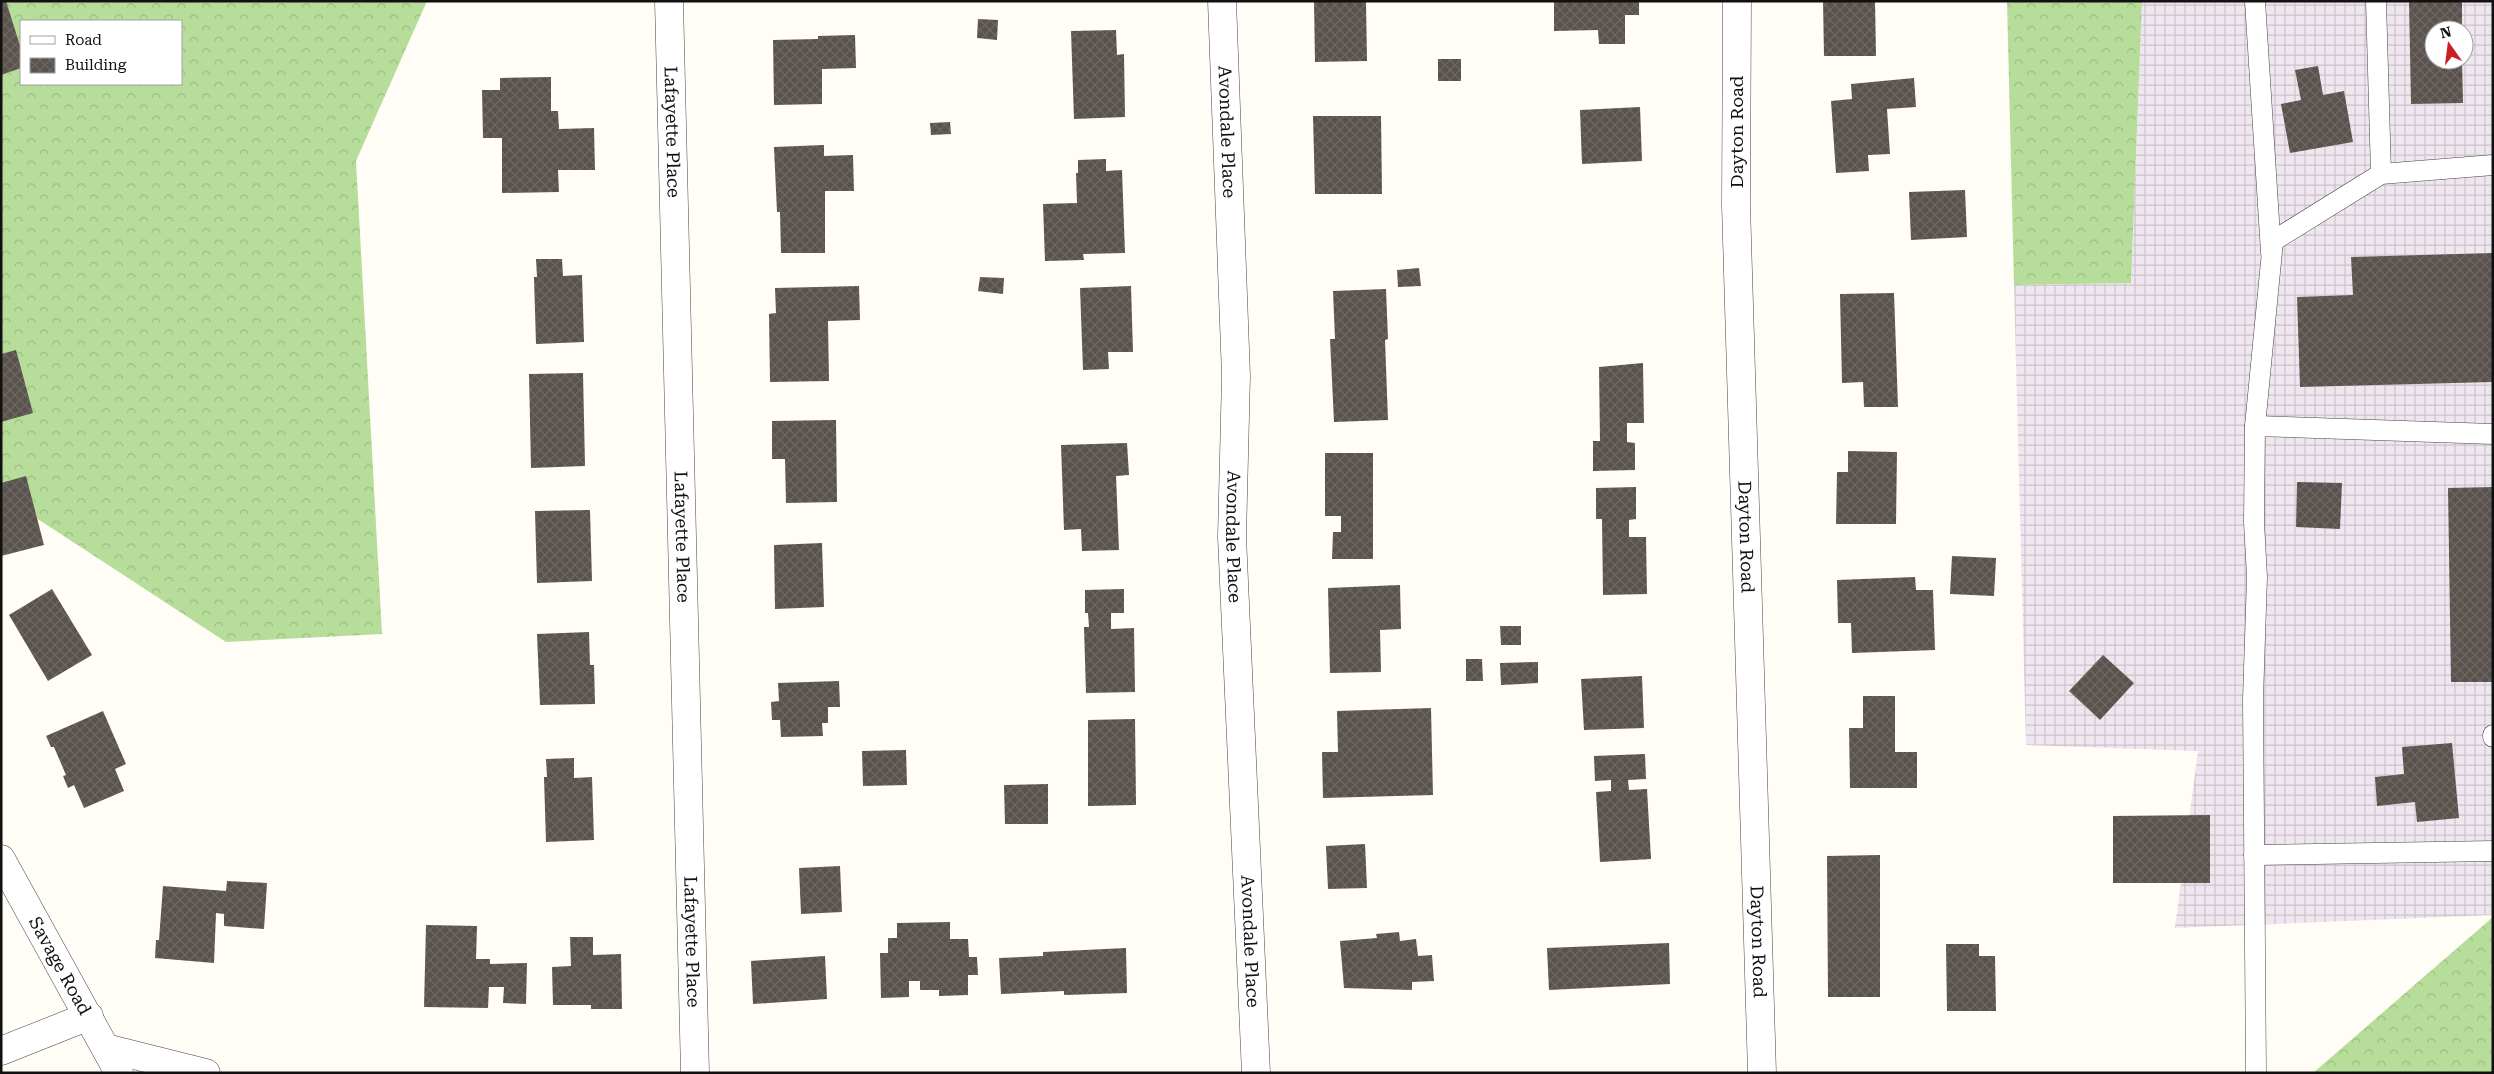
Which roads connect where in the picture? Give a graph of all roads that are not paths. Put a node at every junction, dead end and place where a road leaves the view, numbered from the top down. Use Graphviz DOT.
graph roads {
  1 [pos="669,1"];
  2 [pos="1222,1"];
  3 [pos="1737,1"];
  4 [pos="2255,1"];
  5 [pos="2376,1"];
  6 [pos="2493,165"];
  7 [pos="2381,174"];
  8 [pos="2271,252"];
  9 [pos="2254,426"];
  10 [pos="2493,434"];
  11 [pos="2493,851"];
  12 [pos="2254,855"];
  13 [pos="1,859"];
  14 [pos="89,1016"];
  15 [pos="106,1048"];
  16 [pos="1,1050"];
  17 [pos="119,1073"];
  18 [pos="206,1073"];
  19 [pos="695,1073"];
  20 [pos="1256,1073"];
  21 [pos="1762,1073"];
  22 [pos="2256,1073"];
  1 -- 19 [label="street, Lafayette Place"];
  2 -- 20 [label="street, Avondale Place"];
  3 -- 21 [label="street, Dayton Road"];
  4 -- 8 [label="lane"];
  5 -- 7 [label="lane"];
  6 -- 7 [label="lane"];
  7 -- 8 [label="lane"];
  8 -- 9 [label="lane"];
  9 -- 10 [label="lane"];
  9 -- 12 [label="lane"];
  11 -- 12 [label="lane"];
  12 -- 22 [label="lane"];
  13 -- 14 [label="street, Savage Road"];
  14 -- 15 [label="street, Savage Road"];
  14 -- 16 [label="street"];
  15 -- 17 [label="street, Savage Road"];
  15 -- 18 [label="street"];
}
